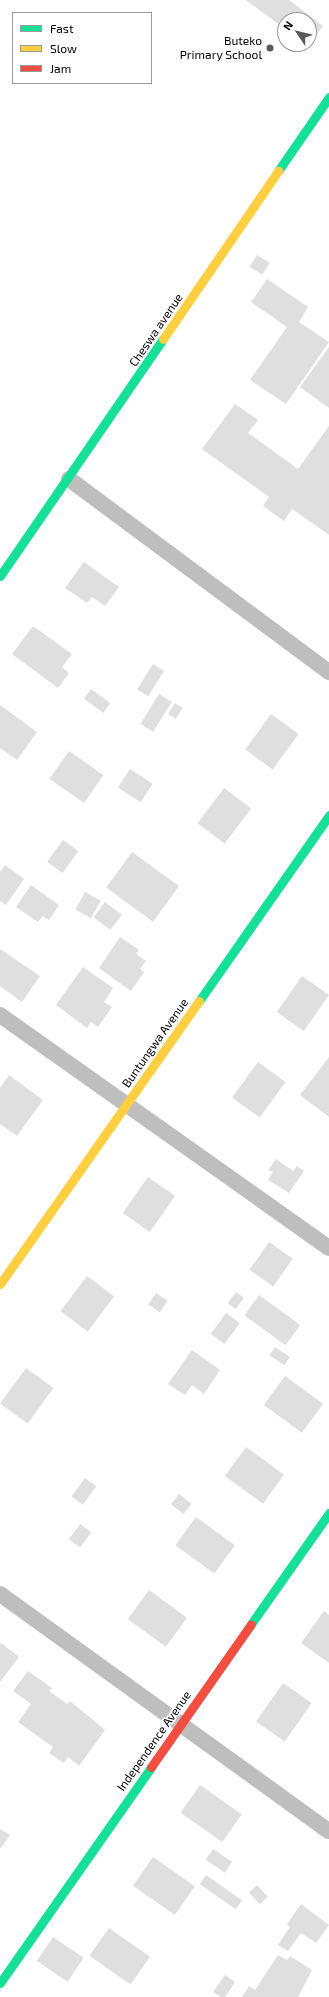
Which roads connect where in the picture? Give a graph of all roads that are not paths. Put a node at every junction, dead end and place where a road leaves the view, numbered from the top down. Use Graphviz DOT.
graph roads {
  1 [pos="329,97"];
  2 [pos="69,479"];
  3 [pos="0,576"];
  4 [pos="329,672"];
  5 [pos="329,816"];
  6 [pos="0,1015"];
  7 [pos="127,1105"];
  8 [pos="329,1248"];
  9 [pos="0,1284"];
  10 [pos="329,1513"];
  11 [pos="0,1594"];
  12 [pos="180,1724"];
  13 [pos="329,1831"];
  14 [pos="0,1983"];
  1 -- 2 [label="street, Cheswa avenue"];
  2 -- 3 [label="street, Cheswa avenue"];
  2 -- 4 [label="street"];
  5 -- 7 [label="street, Buntungwa Avenue"];
  6 -- 7 [label="street"];
  7 -- 8 [label="street"];
  7 -- 9 [label="street, Buntungwa Avenue"];
  10 -- 12 [label="street, Independence Avenue"];
  11 -- 12 [label="street"];
  12 -- 13 [label="street"];
  12 -- 14 [label="street, Independence Avenue"];
}
